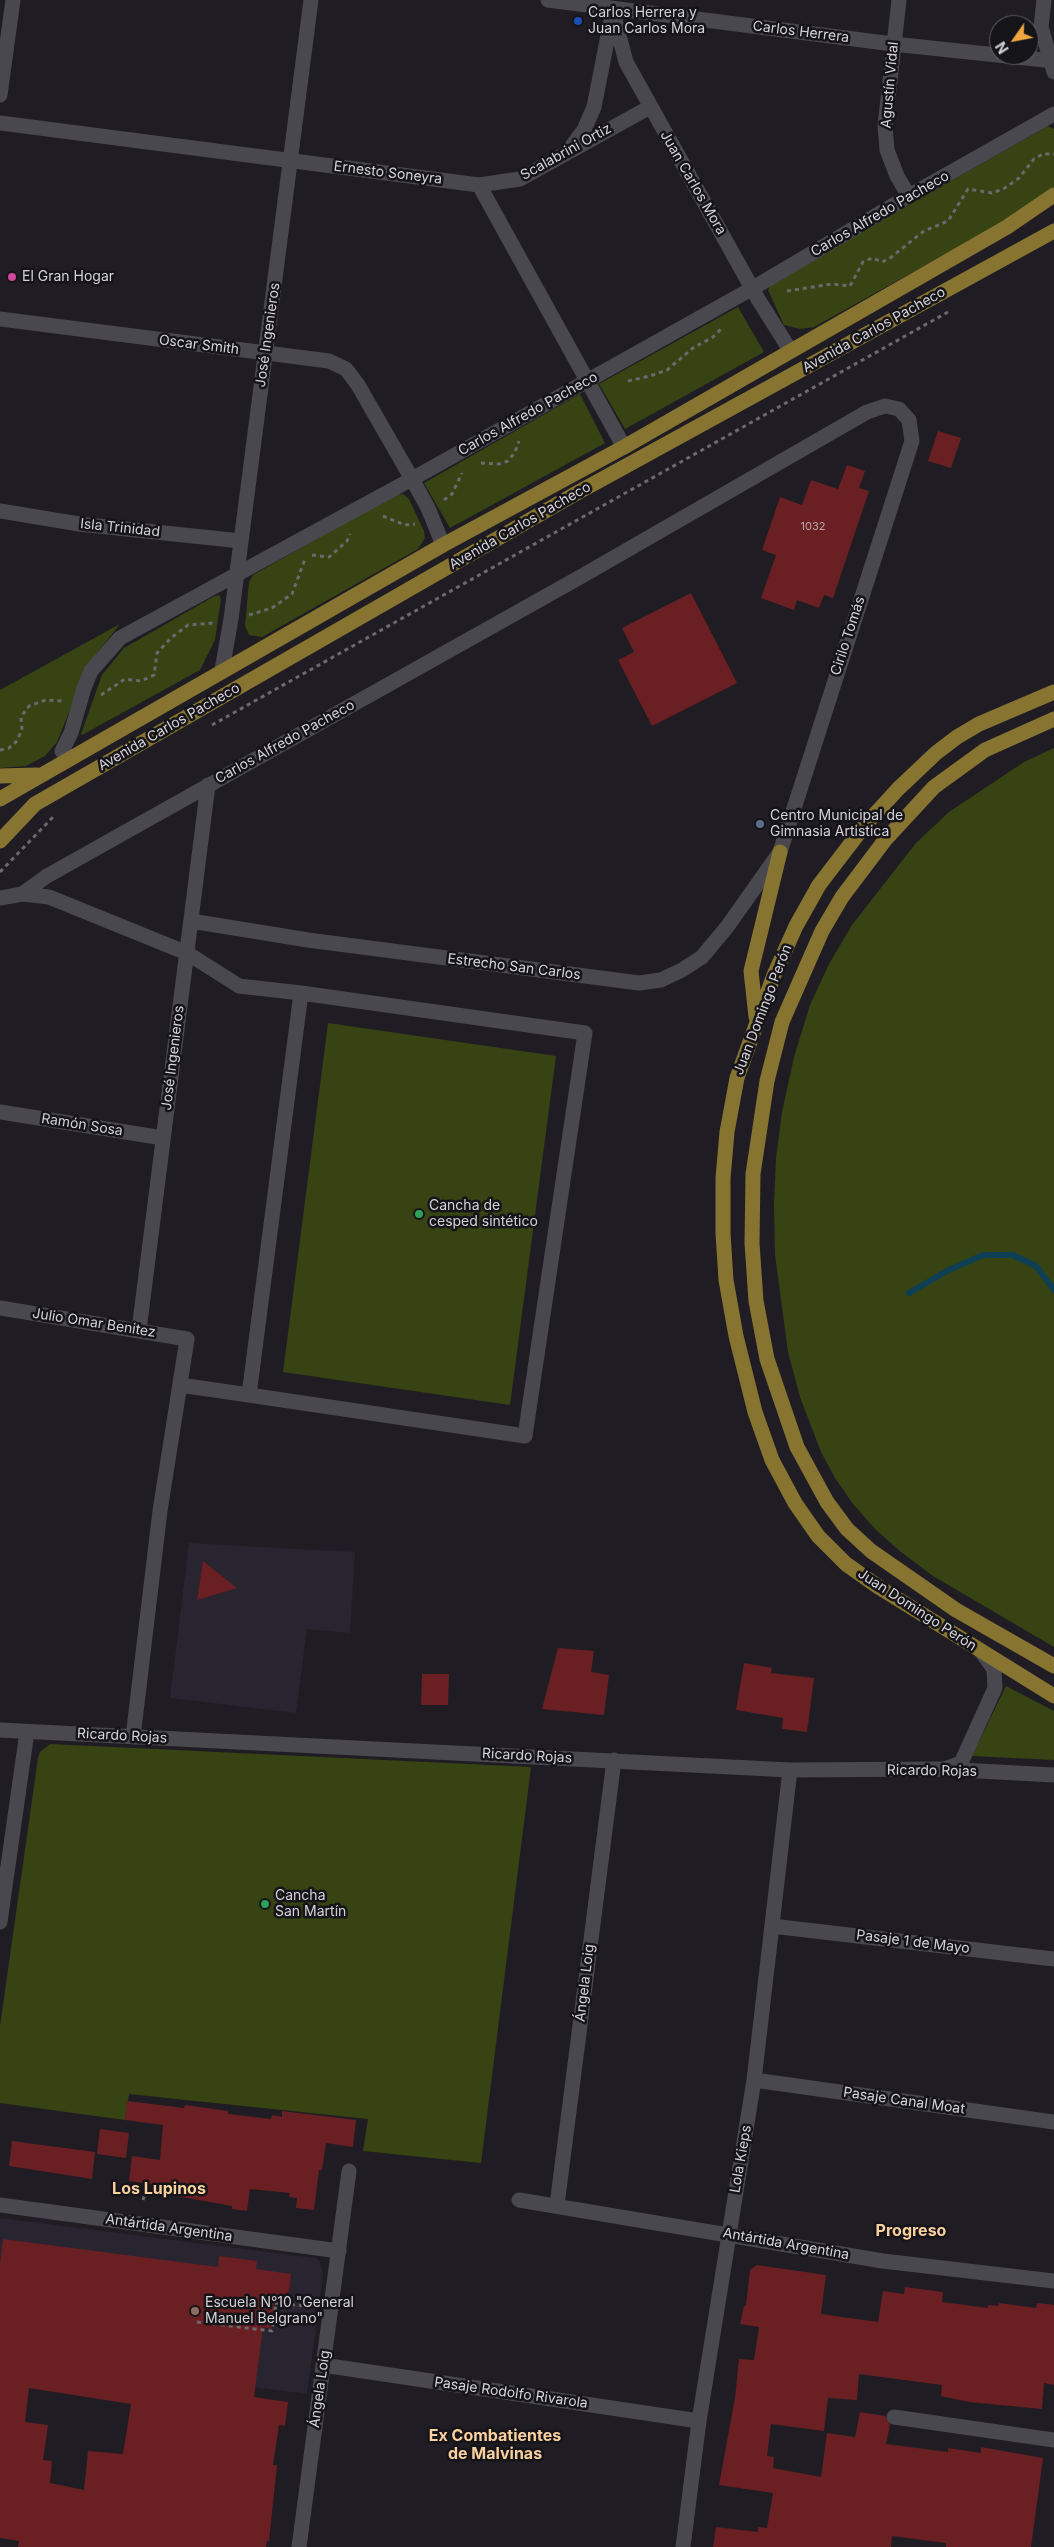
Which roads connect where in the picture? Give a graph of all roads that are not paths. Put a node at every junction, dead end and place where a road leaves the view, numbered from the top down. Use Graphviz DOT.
graph roads {
  1 [pos="13,0"];
  2 [pos="311,0"];
  3 [pos="548,0"];
  4 [pos="899,0"];
  5 [pos="1044,0"];
  6 [pos="613,4"];
  7 [pos="893,44"];
  8 [pos="1053,65"];
  9 [pos="0,95"];
  10 [pos="650,107"];
  11 [pos="1054,114"];
  12 [pos="0,124"];
  13 [pos="568,151"];
  14 [pos="291,162"];
  15 [pos="479,184"];
  16 [pos="1054,194"];
  17 [pos="909,196"];
  18 [pos="1054,231"];
  19 [pos="756,293"];
  20 [pos="0,319"];
  21 [pos="790,350"];
  22 [pos="265,354"];
  23 [pos="587,380"];
  24 [pos="909,420"];
  25 [pos="624,447"];
  26 [pos="412,479"];
  27 [pos="0,511"];
  28 [pos="241,541"];
  29 [pos="443,545"];
  30 [pos="236,576"];
  31 [pos="222,670"];
  32 [pos="1054,692"];
  33 [pos="1054,719"];
  34 [pos="70,758"];
  35 [pos="41,774"];
  36 [pos="0,776"];
  37 [pos="208,786"];
  38 [pos="0,799"];
  39 [pos="0,841"];
  40 [pos="780,852"];
  41 [pos="22,894"];
  42 [pos="0,898"];
  43 [pos="191,921"];
  44 [pos="187,952"];
  45 [pos="301,993"];
  46 [pos="756,1022"];
  47 [pos="0,1112"];
  48 [pos="163,1138"];
  49 [pos="0,1308"];
  50 [pos="139,1330"];
  51 [pos="180,1384"];
  52 [pos="249,1396"];
  53 [pos="981,1651"];
  54 [pos="1054,1666"];
  55 [pos="1054,1696"];
  56 [pos="0,1730"];
  57 [pos="27,1732"];
  58 [pos="133,1737"];
  59 [pos="614,1760"];
  60 [pos="790,1770"];
  61 [pos="942,1770"];
  62 [pos="1054,1775"];
  63 [pos="0,1922"];
  64 [pos="772,1926"];
  65 [pos="1054,1959"];
  66 [pos="754,2080"];
  67 [pos="1054,2122"];
  68 [pos="349,2172"];
  69 [pos="519,2200"];
  70 [pos="0,2205"];
  71 [pos="557,2206"];
  72 [pos="728,2234"];
  73 [pos="338,2251"];
  74 [pos="1054,2281"];
  75 [pos="323,2365"];
  76 [pos="894,2417"];
  77 [pos="699,2420"];
  78 [pos="1054,2440"];
  79 [pos="300,2547"];
  80 [pos="684,2547"];
  1 -- 9 [label="street"];
  2 -- 14 [label="street, José Ingenieros"];
  3 -- 6 [label="street, Carlos Herrera"];
  4 -- 7 [label="street, Agustín Vidal"];
  5 -- 8 [label="street"];
  6 -- 7 [label="street, Carlos Herrera"];
  6 -- 10 [label="street, Juan Carlos Mora"];
  6 -- 13 [label="street"];
  7 -- 8 [label="street, Carlos Herrera"];
  7 -- 17 [label="street, Agustín Vidal"];
  10 -- 13 [label="street, Scalabrini Ortiz"];
  10 -- 19 [label="street, Juan Carlos Mora"];
  11 -- 17 [label="street, Carlos Alfredo Pacheco"];
  12 -- 14 [label="street, Ernesto Soneyra"];
  13 -- 15 [label="street, Scalabrini Ortiz"];
  14 -- 15 [label="street, Ernesto Soneyra"];
  14 -- 22 [label="street, José Ingenieros"];
  15 -- 23 [label="street"];
  16 -- 21 [label="main road, Avenida Carlos Pacheco"];
  17 -- 19 [label="street, Carlos Alfredo Pacheco"];
  18 -- 39 [label="main road, Avenida Carlos Pacheco"];
  19 -- 21 [label="street, Juan Carlos Mora"];
  19 -- 23 [label="street, Carlos Alfredo Pacheco"];
  20 -- 22 [label="street, Oscar Smith"];
  21 -- 25 [label="main road, Avenida Carlos Pacheco"];
  22 -- 26 [label="street, Oscar Smith"];
  22 -- 28 [label="street, José Ingenieros"];
  23 -- 25 [label="street"];
  23 -- 26 [label="street, Carlos Alfredo Pacheco"];
  24 -- 37 [label="street, Carlos Alfredo Pacheco"];
  24 -- 40 [label="street, Cirilo Tomás"];
  25 -- 29 [label="main road, Avenida Carlos Pacheco"];
  26 -- 29 [label="street, Oscar Smith"];
  26 -- 30 [label="street, Carlos Alfredo Pacheco"];
  27 -- 28 [label="street, Isla Trinidad"];
  28 -- 30 [label="street, José Ingenieros"];
  29 -- 31 [label="main road, Avenida Carlos Pacheco"];
  30 -- 31 [label="street, José Ingenieros"];
  30 -- 34 [label="street, Carlos Alfredo Pacheco"];
  31 -- 34 [label="main road, Avenida Carlos Pacheco"];
  32 -- 46 [label="main road, Juan Domingo Perón"];
  33 -- 54 [label="main road, Juan Domingo Perón"];
  34 -- 35 [label="main road, Avenida Carlos Pacheco"];
  35 -- 36 [label="main road"];
  35 -- 38 [label="main road, Avenida Carlos Pacheco"];
  37 -- 41 [label="street, Carlos Alfredo Pacheco"];
  37 -- 43 [label="street, José Ingenieros"];
  40 -- 43 [label="street, Estrecho San Carlos"];
  40 -- 46 [label="main road"];
  41 -- 42 [label="street, Carlos Alfredo Pacheco"];
  41 -- 44 [label="street"];
  43 -- 44 [label="street, José Ingenieros"];
  44 -- 45 [label="street"];
  44 -- 48 [label="street, José Ingenieros"];
  45 -- 52 [label="street"];
  45 -- 52 [label="street"];
  46 -- 53 [label="main road, Juan Domingo Perón"];
  47 -- 48 [label="street, Ramón Sosa"];
  48 -- 50 [label="street, José Ingenieros"];
  49 -- 50 [label="street, Julio Omar Benitez"];
  50 -- 51 [label="street, Julio Omar Benitez"];
  51 -- 52 [label="street"];
  51 -- 58 [label="street"];
  53 -- 55 [label="main road, Juan Domingo Perón"];
  53 -- 61 [label="street"];
  56 -- 57 [label="street, Ricardo Rojas"];
  57 -- 58 [label="street, Ricardo Rojas"];
  57 -- 63 [label="street"];
  58 -- 59 [label="street, Ricardo Rojas"];
  59 -- 60 [label="street, Ricardo Rojas"];
  59 -- 71 [label="street, Ángela Loig"];
  60 -- 61 [label="street, Ricardo Rojas"];
  60 -- 64 [label="street, Lola Kieps"];
  61 -- 62 [label="street, Ricardo Rojas"];
  64 -- 65 [label="street, Pasaje 1 de Mayo"];
  64 -- 66 [label="street, Lola Kieps"];
  66 -- 67 [label="street, Pasaje Canal Moat"];
  66 -- 72 [label="street, Lola Kieps"];
  68 -- 73 [label="street, Ángela Loig"];
  69 -- 71 [label="street, Antártida Argentina"];
  70 -- 73 [label="street, Antártida Argentina"];
  71 -- 72 [label="street, Antártida Argentina"];
  72 -- 74 [label="street, Antártida Argentina"];
  72 -- 77 [label="street, Lola Kieps"];
  73 -- 75 [label="street, Ángela Loig"];
  75 -- 77 [label="street, Pasaje Rodolfo Rivarola"];
  75 -- 79 [label="street, Ángela Loig"];
  76 -- 78 [label="street"];
  77 -- 80 [label="street, Lola Kieps"];
}
